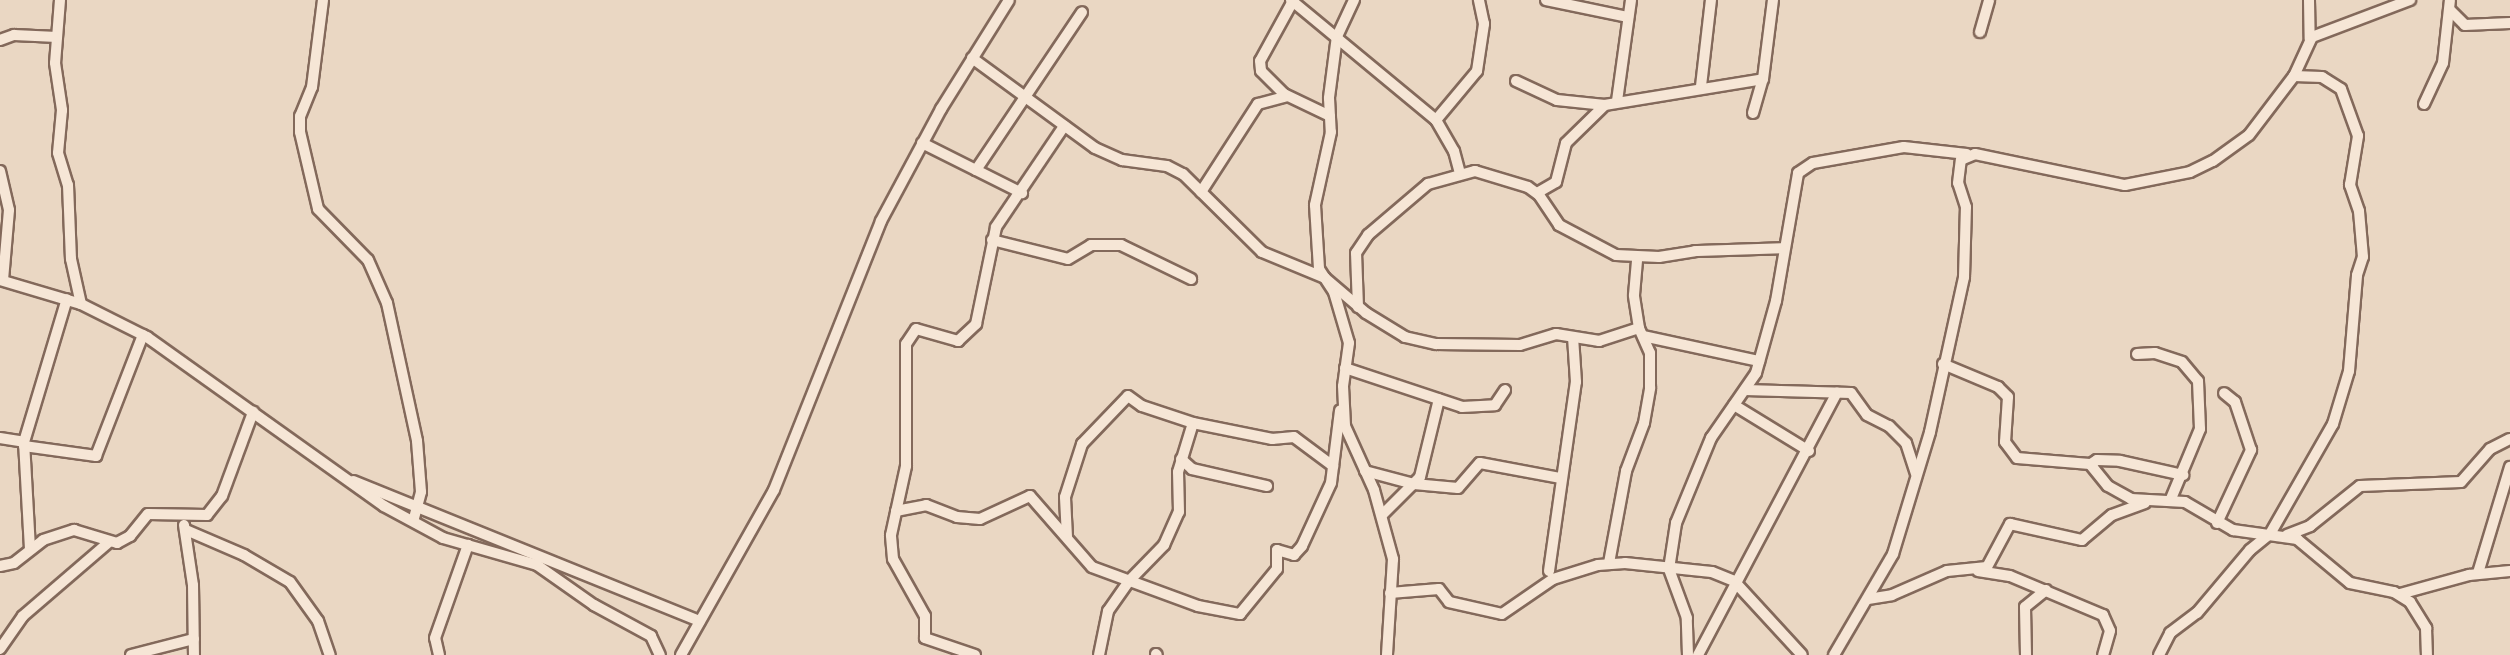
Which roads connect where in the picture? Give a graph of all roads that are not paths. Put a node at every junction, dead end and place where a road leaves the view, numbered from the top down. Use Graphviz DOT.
graph roads {
  1 [pos="60,0"];
  2 [pos="323,0"];
  3 [pos="1009,0"];
  4 [pos="1292,0"];
  5 [pos="1354,0"];
  6 [pos="1479,0"];
  7 [pos="1546,0"];
  8 [pos="1631,0"];
  9 [pos="1711,0"];
  10 [pos="1761,0"];
  11 [pos="1773,0"];
  12 [pos="1989,0"];
  13 [pos="2309,0"];
  14 [pos="2410,0"];
  15 [pos="2450,5"];
  16 [pos="1082,12"];
  17 [pos="1628,17"];
  18 [pos="1767,20"];
  19 [pos="2510,23"];
  20 [pos="1980,32"];
  21 [pos="1337,36"];
  22 [pos="57,37"];
  23 [pos="2310,39"];
  24 [pos="0,40"];
  25 [pos="972,58"];
  26 [pos="2294,76"];
  27 [pos="1763,79"];
  28 [pos="1516,81"];
  29 [pos="1701,86"];
  30 [pos="1288,96"];
  31 [pos="1023,97"];
  32 [pos="1617,101"];
  33 [pos="2424,104"];
  34 [pos="1605,105"];
  35 [pos="1753,113"];
  36 [pos="1331,116"];
  37 [pos="1436,120"];
  38 [pos="1063,126"];
  39 [pos="922,143"];
  40 [pos="1967,154"];
  41 [pos="976,170"];
  42 [pos="0,171"];
  43 [pos="1460,173"];
  44 [pos="1201,192"];
  45 [pos="1537,192"];
  46 [pos="1021,193"];
  47 [pos="992,240"];
  48 [pos="1784,248"];
  49 [pos="1637,258"];
  50 [pos="1325,278"];
  51 [pos="1191,279"];
  52 [pos="1,280"];
  53 [pos="67,299"];
  54 [pos="80,304"];
  55 [pos="1358,306"];
  56 [pos="1641,332"];
  57 [pos="143,335"];
  58 [pos="1573,337"];
  59 [pos="2137,354"];
  60 [pos="1759,361"];
  61 [pos="1943,364"];
  62 [pos="1345,368"];
  63 [pos="1505,390"];
  64 [pos="1745,390"];
  65 [pos="1837,393"];
  66 [pos="2224,393"];
  67 [pos="1439,399"];
  68 [pos="1343,400"];
  69 [pos="1734,405"];
  70 [pos="253,412"];
  71 [pos="1193,423"];
  72 [pos="0,438"];
  73 [pos="2510,439"];
  74 [pos="24,444"];
  75 [pos="1809,451"];
  76 [pos="1181,459"];
  77 [pos="2091,464"];
  78 [pos="1333,466"];
  79 [pos="2510,467"];
  80 [pos="1365,471"];
  81 [pos="2183,475"];
  82 [pos="339,476"];
  83 [pos="1917,477"];
  84 [pos="1560,478"];
  85 [pos="1414,484"];
  86 [pos="1267,486"];
  87 [pos="2150,501"];
  88 [pos="2170,501"];
  89 [pos="419,506"];
  90 [pos="896,511"];
  91 [pos="1383,514"];
  92 [pos="180,516"];
  93 [pos="414,519"];
  94 [pos="2217,523"];
  95 [pos="187,530"];
  96 [pos="2270,534"];
  97 [pos="2286,535"];
  98 [pos="1068,541"];
  99 [pos="108,543"];
  100 [pos="468,545"];
  101 [pos="30,549"];
  102 [pos="1609,563"];
  103 [pos="0,566"];
  104 [pos="1669,569"];
  105 [pos="1971,569"];
  106 [pos="1549,571"];
  107 [pos="2510,571"];
  108 [pos="2478,573"];
  109 [pos="1128,582"];
  110 [pos="1736,583"];
  111 [pos="2046,590"];
  112 [pos="1390,593"];
  113 [pos="2399,594"];
  114 [pos="1867,600"];
  115 [pos="700,621"];
  116 [pos="194,639"];
  117 [pos="0,649"];
  118 [pos="131,655"];
  119 [pos="194,655"];
  120 [pos="330,655"];
  121 [pos="439,655"];
  122 [pos="660,655"];
  123 [pos="681,655"];
  124 [pos="975,655"];
  125 [pos="1098,655"];
  126 [pos="1387,655"];
  127 [pos="1688,655"];
  128 [pos="1699,655"];
  129 [pos="1802,655"];
  130 [pos="1834,655"];
  131 [pos="2026,655"];
  132 [pos="2103,655"];
  133 [pos="2160,655"];
  134 [pos="2427,655"];
  1 -- 22 [label="street"];
  2 -- 89 [label="street"];
  3 -- 25 [label="street"];
  4 -- 21 [label="street"];
  4 -- 30 [label="street"];
  5 -- 21 [label="street"];
  6 -- 37 [label="street"];
  7 -- 17 [label="street"];
  8 -- 17 [label="street"];
  9 -- 29 [label="street"];
  10 -- 18 [label="street"];
  11 -- 18 [label="street"];
  12 -- 20 [label="street"];
  13 -- 23 [label="street"];
  14 -- 23 [label="street"];
  15 -- 19 [label="street"];
  15 -- 33 [label="street"];
  16 -- 31 [label="street"];
  17 -- 32 [label="street"];
  18 -- 27 [label="street"];
  21 -- 36 [label="street"];
  21 -- 37 [label="street"];
  22 -- 24 [label="street"];
  22 -- 54 [label="street"];
  23 -- 26 [label="street"];
  25 -- 31 [label="street"];
  25 -- 39 [label="street"];
  26 -- 40 [label="street"];
  26 -- 96 [label="street"];
  27 -- 29 [label="street"];
  27 -- 35 [label="street"];
  28 -- 34 [label="street"];
  29 -- 32 [label="street"];
  30 -- 36 [label="street"];
  30 -- 44 [label="street"];
  31 -- 38 [label="street"];
  31 -- 41 [label="street"];
  32 -- 34 [label="street"];
  34 -- 45 [label="street"];
  36 -- 50 [label="street"];
  37 -- 43 [label="street"];
  38 -- 44 [label="street"];
  38 -- 46 [label="street"];
  39 -- 41 [label="street"];
  39 -- 115 [label="street"];
  40 -- 48 [label="street"];
  40 -- 61 [label="street"];
  41 -- 46 [label="street"];
  42 -- 52 [label="street"];
  43 -- 45 [label="street"];
  43 -- 55 [label="street"];
  44 -- 50 [label="street"];
  45 -- 49 [label="street"];
  46 -- 47 [label="street"];
  47 -- 51 [label="street"];
  47 -- 90 [label="street"];
  48 -- 49 [label="street"];
  48 -- 60 [label="street"];
  49 -- 56 [label="street"];
  50 -- 55 [label="street"];
  50 -- 62 [label="street"];
  52 -- 53 [label="street"];
  53 -- 54 [label="street"];
  53 -- 74 [label="street"];
  54 -- 57 [label="street"];
  55 -- 58 [label="street"];
  56 -- 58 [label="street"];
  56 -- 60 [label="street"];
  56 -- 102 [label="street"];
  57 -- 70 [label="street"];
  57 -- 74 [label="street"];
  58 -- 84 [label="street"];
  59 -- 81 [label="street"];
  60 -- 64 [label="street"];
  61 -- 77 [label="street"];
  61 -- 83 [label="street"];
  62 -- 67 [label="street"];
  62 -- 68 [label="street"];
  63 -- 67 [label="street"];
  64 -- 65 [label="street"];
  64 -- 69 [label="street"];
  65 -- 75 [label="street"];
  65 -- 83 [label="street"];
  66 -- 94 [label="street"];
  67 -- 85 [label="street"];
  68 -- 78 [label="street"];
  68 -- 80 [label="street"];
  69 -- 75 [label="street"];
  69 -- 104 [label="street"];
  70 -- 82 [label="street"];
  70 -- 92 [label="street"];
  71 -- 76 [label="street"];
  71 -- 78 [label="street"];
  71 -- 98 [label="street"];
  72 -- 74 [label="street"];
  73 -- 97 [label="street"];
  74 -- 101 [label="street"];
  75 -- 110 [label="street"];
  76 -- 86 [label="street"];
  76 -- 109 [label="street"];
  77 -- 81 [label="street"];
  77 -- 87 [label="street"];
  78 -- 109 [label="street"];
  79 -- 108 [label="street"];
  80 -- 85 [label="street"];
  80 -- 112 [label="street"];
  81 -- 88 [label="street"];
  82 -- 89 [label="street"];
  82 -- 93 [label="street"];
  83 -- 114 [label="street"];
  84 -- 85 [label="street"];
  84 -- 106 [label="street"];
  85 -- 91 [label="street"];
  87 -- 88 [label="street"];
  87 -- 105 [label="street"];
  88 -- 94 [label="street"];
  89 -- 93 [label="street"];
  89 -- 115 [label="street"];
  90 -- 98 [label="street"];
  90 -- 124 [label="street"];
  92 -- 95 [label="street"];
  92 -- 99 [label="street"];
  93 -- 100 [label="street"];
  94 -- 96 [label="street"];
  95 -- 116 [label="street"];
  95 -- 120 [label="street"];
  96 -- 97 [label="street"];
  96 -- 133 [label="street"];
  97 -- 113 [label="street"];
  98 -- 109 [label="street"];
  99 -- 101 [label="street"];
  99 -- 117 [label="street"];
  100 -- 121 [label="street"];
  100 -- 122 [label="street"];
  101 -- 103 [label="street"];
  102 -- 104 [label="street"];
  102 -- 112 [label="street"];
  104 -- 110 [label="street"];
  104 -- 127 [label="street"];
  105 -- 111 [label="street"];
  105 -- 114 [label="street"];
  107 -- 108 [label="street"];
  108 -- 113 [label="street"];
  109 -- 125 [label="street"];
  110 -- 128 [label="street"];
  110 -- 129 [label="street"];
  111 -- 131 [label="street"];
  111 -- 132 [label="street"];
  112 -- 126 [label="street"];
  113 -- 134 [label="street"];
  114 -- 130 [label="street"];
  115 -- 123 [label="street"];
  116 -- 118 [label="street"];
  116 -- 119 [label="street"];
}
